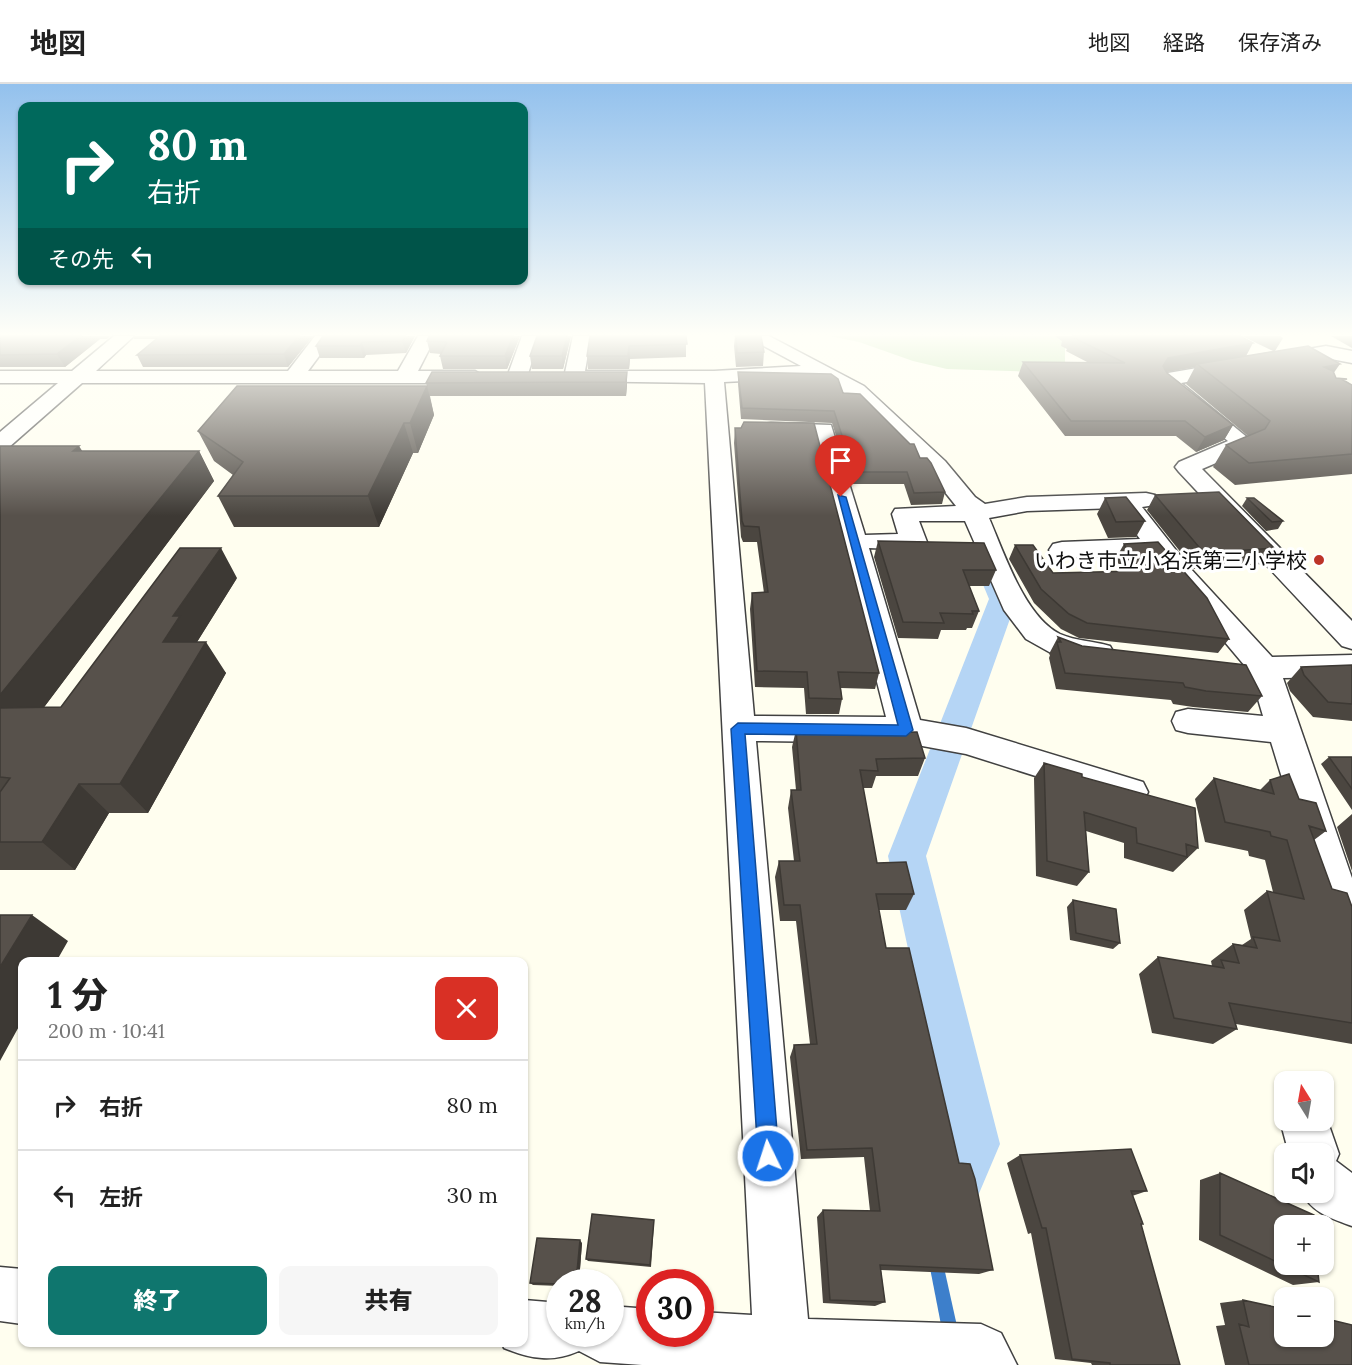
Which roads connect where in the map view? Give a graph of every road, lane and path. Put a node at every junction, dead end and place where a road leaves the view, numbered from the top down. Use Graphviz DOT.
graph roads {
  1 [pos="55,396"];
  2 [pos="715,396"];
  3 [pos="863,396"];
  4 [pos="1185,396"];
  5 [pos="717,428"];
  6 [pos="0,443"];
  7 [pos="1217,498"];
  8 [pos="1124,501"];
  9 [pos="977,512"];
  10 [pos="854,541"];
  11 [pos="1160,546"];
  12 [pos="1062,550"];
  13 [pos="1352,639"];
  14 [pos="1131,657"];
  15 [pos="1352,666"];
  16 [pos="1223,668"];
  17 [pos="1264,670"];
  18 [pos="1188,721"];
  19 [pos="738,729"];
  20 [pos="906,730"];
  21 [pos="1284,731"];
  22 [pos="1158,800"];
  23 [pos="1352,938"];
  24 [pos="1334,1191"];
  25 [pos="1352,1200"];
  26 [pos="0,1294"];
  27 [pos="18,1296"];
  28 [pos="528,1328"];
  29 [pos="546,1330"];
  30 [pos="624,1335"];
  31 [pos="782,1345"];
  32 [pos="867,1358"];
  33 [pos="988,1365"];
  1 -- 6 [label="street"];
  2 -- 5 [label="street"];
  3 -- 9 [label="street"];
  4 -- 7 [label="street"];
  5 -- 10 [label="street"];
  5 -- 19 [label="street"];
  7 -- 8 [label="street"];
  7 -- 13 [label="street"];
  8 -- 9 [label="street"];
  8 -- 11 [label="street"];
  9 -- 10 [label="street"];
  9 -- 14 [label="street"];
  10 -- 20 [label="street"];
  11 -- 12 [label="street"];
  11 -- 17 [label="street"];
  15 -- 17 [label="street"];
  16 -- 17 [label="street"];
  17 -- 21 [label="street"];
  18 -- 21 [label="street"];
  19 -- 20 [label="street"];
  19 -- 31 [label="street"];
  20 -- 22 [label="street"];
  21 -- 23 [label="street"];
  24 -- 25 [label="street"];
  26 -- 27 [label="street"];
  28 -- 29 [label="street"];
  30 -- 31 [label="street"];
  31 -- 32 [label="street"];
  32 -- 33 [label="street"];
}
